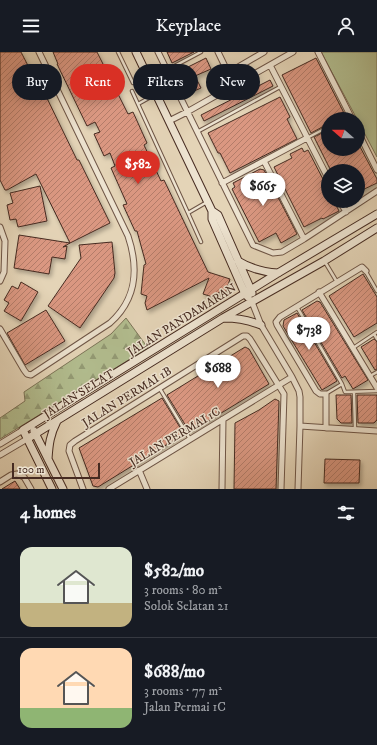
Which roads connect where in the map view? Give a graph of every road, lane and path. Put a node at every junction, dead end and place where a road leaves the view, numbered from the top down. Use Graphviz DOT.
graph roads {
  1 [pos="39,52"];
  2 [pos="118,52"];
  3 [pos="136,52"];
  4 [pos="158,52"];
  5 [pos="200,52"];
  6 [pos="218,52"];
  7 [pos="264,52"];
  8 [pos="293,52"];
  9 [pos="318,52"];
  10 [pos="141,64"];
  11 [pos="163,64"];
  12 [pos="177,64"];
  13 [pos="224,64"];
  14 [pos="243,64"];
  15 [pos="270,66"];
  16 [pos="260,71"];
  17 [pos="133,83"];
  18 [pos="281,87"];
  19 [pos="132,91"];
  20 [pos="145,100"];
  21 [pos="159,100"];
  22 [pos="181,100"];
  23 [pos="208,100"];
  24 [pos="138,104"];
  25 [pos="187,112"];
  26 [pos="348,112"];
  27 [pos="169,121"];
  28 [pos="321,131"];
  29 [pos="197,132"];
  30 [pos="307,138"];
  31 [pos="365,146"];
  32 [pos="264,161"];
  33 [pos="321,165"];
  34 [pos="377,170"];
  35 [pos="222,183"];
  36 [pos="377,191"];
  37 [pos="207,202"];
  38 [pos="344,208"];
  39 [pos="212,211"];
  40 [pos="346,212"];
  41 [pos="188,213"];
  42 [pos="377,214"];
  43 [pos="0,227"];
  44 [pos="377,228"];
  45 [pos="304,239"];
  46 [pos="201,242"];
  47 [pos="238,260"];
  48 [pos="324,261"];
  49 [pos="366,271"];
  50 [pos="278,273"];
  51 [pos="0,281"];
  52 [pos="337,282"];
  53 [pos="377,290"];
  54 [pos="248,292"];
  55 [pos="319,292"];
  56 [pos="252,302"];
  57 [pos="297,306"];
  58 [pos="223,318"];
  59 [pos="261,325"];
  60 [pos="0,329"];
  61 [pos="376,333"];
  62 [pos="377,339"];
  63 [pos="352,348"];
  64 [pos="377,372"];
  65 [pos="370,376"];
  66 [pos="292,377"];
  67 [pos="342,384"];
  68 [pos="279,385"];
  69 [pos="377,388"];
  70 [pos="160,389"];
  71 [pos="377,391"];
  72 [pos="354,392"];
  73 [pos="326,394"];
  74 [pos="223,419"];
  75 [pos="57,421"];
  76 [pos="31,426"];
  77 [pos="300,426"];
  78 [pos="326,428"];
  79 [pos="23,430"];
  80 [pos="355,430"];
  81 [pos="377,431"];
  82 [pos="35,434"];
  83 [pos="27,438"];
  84 [pos="190,439"];
  85 [pos="0,444"];
  86 [pos="0,455"];
  87 [pos="48,461"];
  88 [pos="139,470"];
  89 [pos="0,482"];
  90 [pos="31,489"];
  91 [pos="52,489"];
  92 [pos="62,489"];
  93 [pos="83,489"];
  94 [pos="109,489"];
  95 [pos="147,489"];
  96 [pos="222,489"];
  97 [pos="281,489"];
  98 [pos="298,489"];
  1 -- 60 [label="street"];
  2 -- 17 [label="lane"];
  3 -- 10 [label="main road"];
  4 -- 11 [label="street"];
  5 -- 12 [label="lane"];
  6 -- 13 [label="street"];
  7 -- 14 [label="street"];
  8 -- 15 [label="street"];
  9 -- 26 [label="street"];
  15 -- 16 [label="street"];
  15 -- 18 [label="street"];
  18 -- 29 [label="lane"];
  18 -- 30 [label="street"];
  19 -- 24 [label="lane"];
  20 -- 24 [label="lane"];
  21 -- 27 [label="main road"];
  22 -- 25 [label="street"];
  23 -- 25 [label="street"];
  24 -- 41 [label="lane"];
  25 -- 27 [label="street"];
  25 -- 29 [label="street"];
  27 -- 37 [label="main road"];
  28 -- 30 [label="lane"];
  29 -- 35 [label="street"];
  30 -- 32 [label="street"];
  30 -- 33 [label="street"];
  31 -- 34 [label="street"];
  32 -- 35 [label="street"];
  32 -- 45 [label="street"];
  35 -- 45 [label="street"];
  36 -- 40 [label="street"];
  37 -- 39 [label="main road"];
  37 -- 41 [label="lane"];
  38 -- 40 [label="street"];
  39 -- 47 [label="main road"];
  39 -- 54 [label="main road"];
  40 -- 45 [label="street"];
  41 -- 46 [label="lane"];
  42 -- 50 [label="main road, JALAN PANDAMARAN"];
  43 -- 51 [label="street"];
  44 -- 48 [label="main road, JALAN PANDAMARAN"];
  47 -- 50 [label="main road"];
  47 -- 54 [label="main road"];
  48 -- 52 [label="lane"];
  48 -- 56 [label="main road, JALAN PANDAMARAN"];
  49 -- 52 [label="street"];
  49 -- 53 [label="lane"];
  50 -- 54 [label="main road, JALAN PANDAMARAN"];
  52 -- 55 [label="street"];
  54 -- 56 [label="main road"];
  54 -- 76 [label="main road, JALAN PANDAMARAN"];
  55 -- 57 [label="street"];
  55 -- 63 [label="street"];
  56 -- 58 [label="main road, JALAN SELAT"];
  56 -- 59 [label="street"];
  57 -- 67 [label="lane"];
  57 -- 73 [label="street"];
  58 -- 59 [label="main road"];
  58 -- 75 [label="main road, JALAN SELAT"];
  59 -- 66 [label="street"];
  61 -- 62 [label="lane"];
  61 -- 63 [label="lane"];
  63 -- 65 [label="street"];
  64 -- 65 [label="lane"];
  65 -- 69 [label="street"];
  66 -- 68 [label="street, JALAN PERMAI 1C"];
  66 -- 77 [label="street"];
  67 -- 72 [label="lane"];
  67 -- 73 [label="lane"];
  68 -- 70 [label="street, JALAN PERMAI 1B"];
  68 -- 74 [label="street, JALAN PERMAI 1C"];
  68 -- 97 [label="street"];
  70 -- 84 [label="lane"];
  70 -- 93 [label="street, JALAN PERMAI 1B"];
  71 -- 72 [label="lane"];
  72 -- 80 [label="lane"];
  73 -- 78 [label="street"];
  74 -- 84 [label="street, JALAN PERMAI 1C"];
  74 -- 96 [label="street"];
  75 -- 82 [label="main road, JALAN SELAT"];
  75 -- 87 [label="main road"];
  76 -- 79 [label="main road, JALAN PANDAMARAN"];
  76 -- 82 [label="main road"];
  77 -- 78 [label="street"];
  77 -- 98 [label="street"];
  78 -- 80 [label="street"];
  79 -- 83 [label="main road"];
  79 -- 85 [label="street, JALAN PANDAMARAN"];
  80 -- 81 [label="street"];
  82 -- 83 [label="main road, JALAN SELAT"];
  82 -- 87 [label="main road"];
  83 -- 86 [label="street, JALAN SELAT"];
  83 -- 91 [label="main road"];
  84 -- 88 [label="street, JALAN PERMAI 1C"];
  87 -- 92 [label="main road"];
  88 -- 94 [label="street, JALAN PERMAI 1C"];
  88 -- 95 [label="street"];
  89 -- 90 [label="street"];
}
